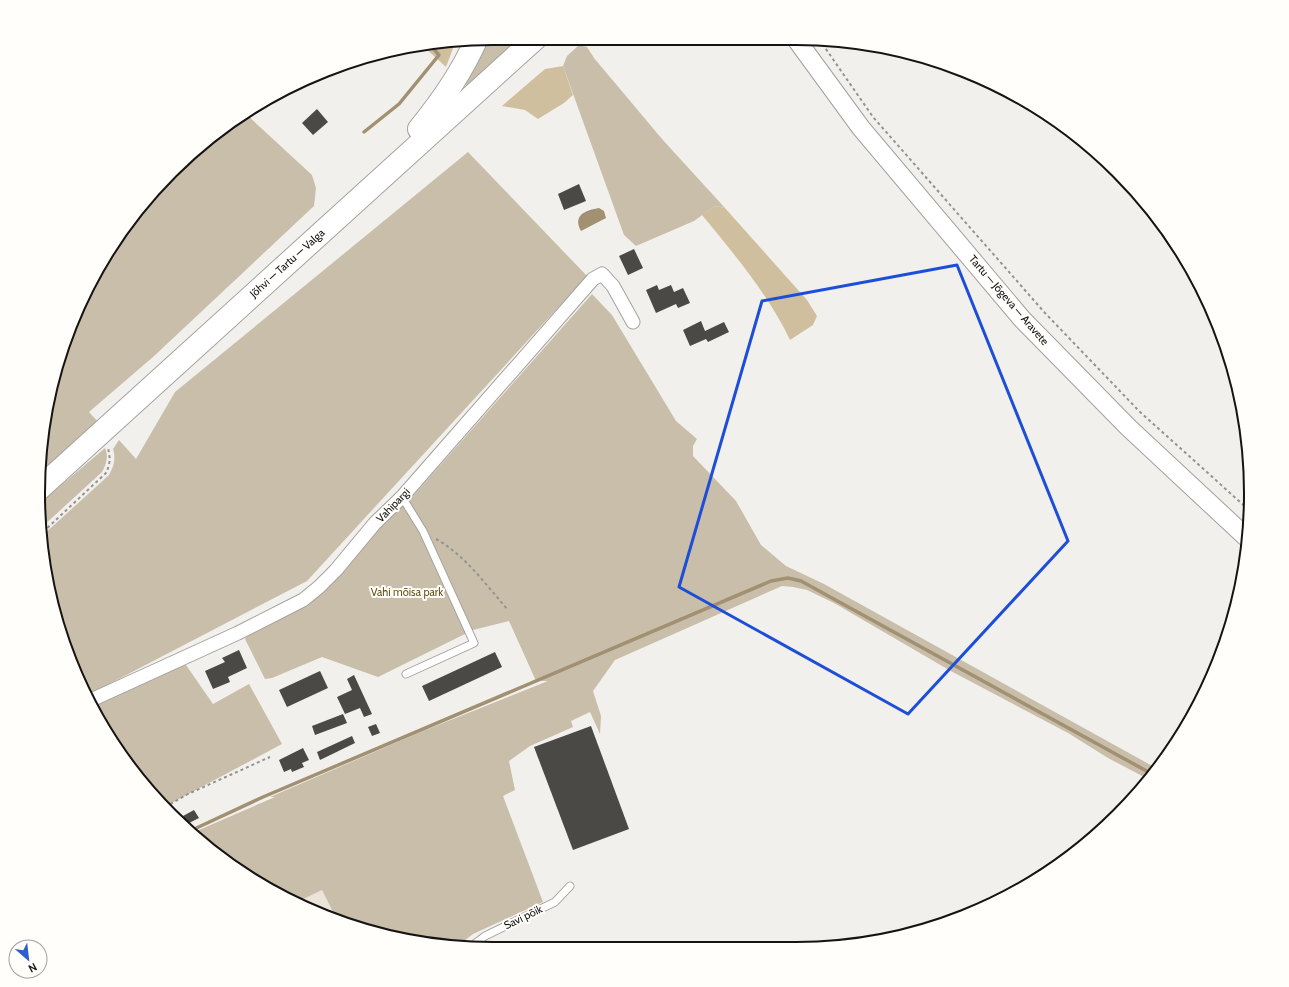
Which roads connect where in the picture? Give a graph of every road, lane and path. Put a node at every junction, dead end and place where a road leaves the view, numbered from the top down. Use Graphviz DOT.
graph roads {
  1 [pos="528,45"];
  2 [pos="800,45"];
  3 [pos="473,46"];
  4 [pos="824,46"];
  5 [pos="359,197"];
  6 [pos="633,322"];
  7 [pos="103,430"];
  8 [pos="45,483"];
  9 [pos="402,497"];
  10 [pos="1244,505"];
  11 [pos="47,529"];
  12 [pos="423,531"];
  13 [pos="1242,533"];
  14 [pos="508,610"];
  15 [pos="406,674"];
  16 [pos="94,698"];
  17 [pos="270,757"];
  18 [pos="170,804"];
  19 [pos="570,886"];
  20 [pos="478,941"];
  1 -- 5 [label="highway, Jõhvi — Tartu — Valga"];
  2 -- 13 [label="main road, Tartu — Jõgeva — Aravete"];
  3 -- 5 [label="highway"];
  4 -- 10 [label="path"];
  5 -- 7 [label="highway, Jõhvi — Tartu — Valga"];
  6 -- 9 [label="street, Vahipargi"];
  7 -- 8 [label="highway, Jõhvi — Tartu — Valga"];
  7 -- 11 [label="path"];
  9 -- 12 [label="lane"];
  9 -- 16 [label="street, Vahipargi"];
  12 -- 14 [label="path"];
  12 -- 15 [label="lane"];
  17 -- 18 [label="path"];
  19 -- 20 [label="lane, Savi põik"];
}
